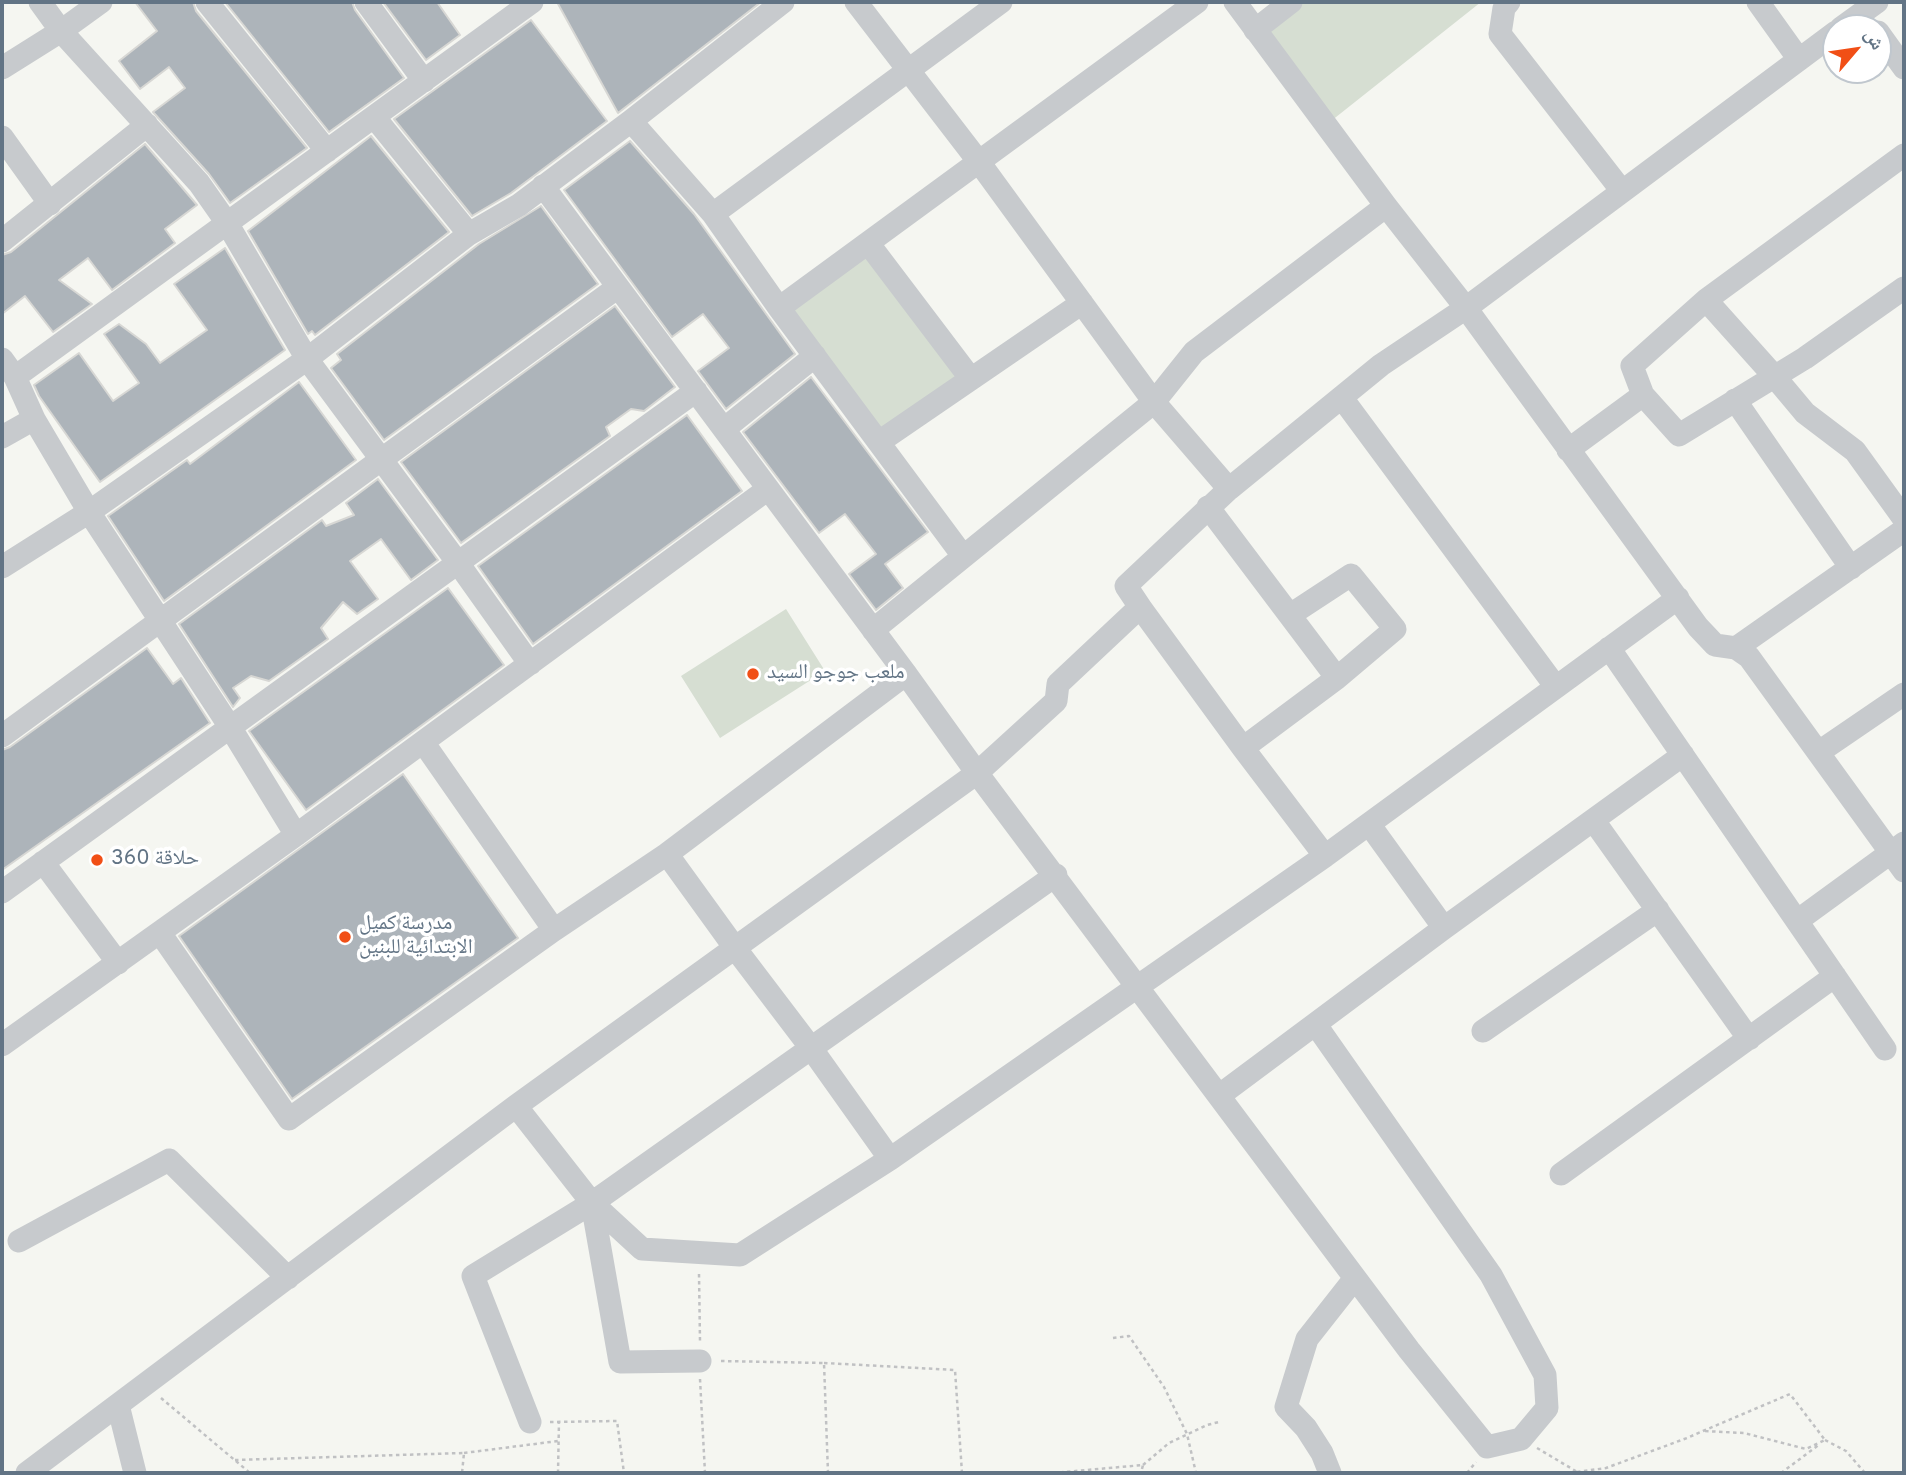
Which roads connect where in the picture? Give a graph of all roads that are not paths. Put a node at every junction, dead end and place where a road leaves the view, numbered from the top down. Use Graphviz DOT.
graph roads {
  1 [pos="40,2"];
  2 [pos="101,2"];
  3 [pos="207,2"];
  4 [pos="366,2"];
  5 [pos="532,2"];
  6 [pos="783,2"];
  7 [pos="856,2"];
  8 [pos="1001,2"];
  9 [pos="1197,2"];
  10 [pos="1235,2"];
  11 [pos="1291,2"];
  12 [pos="1509,2"];
  13 [pos="1758,2"];
  14 [pos="1255,30"];
  15 [pos="61,31"];
  16 [pos="1822,42"];
  17 [pos="1892,49"];
  18 [pos="1798,58"];
  19 [pos="2,68"];
  20 [pos="909,68"];
  21 [pos="1904,68"];
  22 [pos="424,81"];
  23 [pos="375,118"];
  24 [pos="631,121"];
  25 [pos="147,125"];
  26 [pos="2,137"];
  27 [pos="327,151"];
  28 [pos="1904,155"];
  29 [pos="979,162"];
  30 [pos="543,186"];
  31 [pos="1622,191"];
  32 [pos="50,204"];
  33 [pos="1387,206"];
  34 [pos="713,214"];
  35 [pos="228,223"];
  36 [pos="469,234"];
  37 [pos="2,241"];
  38 [pos="868,243"];
  39 [pos="618,287"];
  40 [pos="1903,292"];
  41 [pos="1706,300"];
  42 [pos="1082,303"];
  43 [pos="779,307"];
  44 [pos="1466,308"];
  45 [pos="815,356"];
  46 [pos="307,359"];
  47 [pos="8,368"];
  48 [pos="1774,376"];
  49 [pos="971,379"];
  50 [pos="696,391"];
  51 [pos="1643,395"];
  52 [pos="1342,398"];
  53 [pos="1735,400"];
  54 [pos="1154,402"];
  55 [pos="34,419"];
  56 [pos="724,429"];
  57 [pos="2,437"];
  58 [pos="879,442"];
  59 [pos="1567,450"];
  60 [pos="382,459"];
  61 [pos="768,489"];
  62 [pos="1229,489"];
  63 [pos="1208,507"];
  64 [pos="89,512"];
  65 [pos="1904,519"];
  66 [pos="1904,530"];
  67 [pos="963,556"];
  68 [pos="458,563"];
  69 [pos="2,566"];
  70 [pos="1851,568"];
  71 [pos="1678,598"];
  72 [pos="1140,607"];
  73 [pos="1290,615"];
  74 [pos="160,621"];
  75 [pos="873,630"];
  76 [pos="1609,648"];
  77 [pos="1736,648"];
  78 [pos="530,664"];
  79 [pos="906,674"];
  80 [pos="1337,678"];
  81 [pos="1556,687"];
  82 [pos="1904,694"];
  83 [pos="230,727"];
  84 [pos="2,736"];
  85 [pos="423,742"];
  86 [pos="1243,748"];
  87 [pos="1819,752"];
  88 [pos="1684,755"];
  89 [pos="977,773"];
  90 [pos="1594,821"];
  91 [pos="1369,824"];
  92 [pos="296,835"];
  93 [pos="667,854"];
  94 [pos="1325,856"];
  95 [pos="1900,856"];
  96 [pos="43,862"];
  97 [pos="1056,875"];
  98 [pos="2,892"];
  99 [pos="1658,909"];
  100 [pos="1797,920"];
  101 [pos="1444,928"];
  102 [pos="554,930"];
  103 [pos="160,933"];
  104 [pos="735,948"];
  105 [pos="118,963"];
  106 [pos="1835,976"];
  107 [pos="1138,985"];
  108 [pos="1316,1025"];
  109 [pos="1483,1031"];
  110 [pos="1749,1039"];
  111 [pos="2,1045"];
  112 [pos="811,1048"];
  113 [pos="1885,1049"];
  114 [pos="1220,1096"];
  115 [pos="516,1106"];
  116 [pos="890,1159"];
  117 [pos="1561,1174"];
  118 [pos="592,1203"];
  119 [pos="19,1241"];
  120 [pos="288,1278"];
  121 [pos="1355,1278"];
  122 [pos="700,1361"];
  123 [pos="118,1405"];
  124 [pos="530,1422"];
  125 [pos="27,1473"];
  126 [pos="135,1473"];
  127 [pos="1329,1473"];
  1 -- 15 [label="street"];
  2 -- 15 [label="street"];
  3 -- 27 [label="street"];
  4 -- 22 [label="street"];
  5 -- 22 [label="street"];
  6 -- 24 [label="street"];
  7 -- 20 [label="street"];
  8 -- 20 [label="street"];
  9 -- 29 [label="street"];
  10 -- 14 [label="street"];
  11 -- 14 [label="street"];
  12 -- 31 [label="street"];
  13 -- 18 [label="street"];
  14 -- 33 [label="street"];
  15 -- 19 [label="street"];
  15 -- 25 [label="street"];
  16 -- 18 [label="street"];
  17 -- 21 [label="street"];
  18 -- 31 [label="street"];
  20 -- 29 [label="street"];
  20 -- 34 [label="street"];
  22 -- 23 [label="street"];
  23 -- 27 [label="street"];
  23 -- 36 [label="street"];
  24 -- 30 [label="street"];
  24 -- 34 [label="street"];
  25 -- 32 [label="street"];
  25 -- 35 [label="street"];
  26 -- 32 [label="street"];
  27 -- 35 [label="street"];
  28 -- 41 [label="street"];
  29 -- 38 [label="street"];
  29 -- 42 [label="street"];
  30 -- 36 [label="street"];
  30 -- 39 [label="street"];
  31 -- 44 [label="street"];
  32 -- 37 [label="street"];
  33 -- 44 [label="street"];
  33 -- 54 [label="street"];
  34 -- 43 [label="street"];
  35 -- 46 [label="street"];
  35 -- 47 [label="street"];
  36 -- 46 [label="street"];
  38 -- 43 [label="street"];
  38 -- 49 [label="street"];
  39 -- 50 [label="street"];
  39 -- 60 [label="street"];
  40 -- 48 [label="street"];
  41 -- 48 [label="street"];
  41 -- 51 [label="street"];
  42 -- 49 [label="street"];
  42 -- 54 [label="street"];
  43 -- 45 [label="street"];
  44 -- 52 [label="street"];
  44 -- 59 [label="street"];
  45 -- 56 [label="street"];
  45 -- 58 [label="street"];
  46 -- 60 [label="street"];
  46 -- 64 [label="street"];
  47 -- 55 [label="street"];
  48 -- 53 [label="street"];
  48 -- 65 [label="street"];
  49 -- 58 [label="street"];
  50 -- 56 [label="street"];
  50 -- 68 [label="street"];
  51 -- 53 [label="street"];
  51 -- 59 [label="street"];
  52 -- 62 [label="street"];
  52 -- 81 [label="street"];
  53 -- 70 [label="street"];
  54 -- 62 [label="street"];
  54 -- 67 [label="street"];
  55 -- 57 [label="street"];
  55 -- 64 [label="street"];
  56 -- 61 [label="street"];
  58 -- 67 [label="street"];
  59 -- 71 [label="street"];
  60 -- 68 [label="street"];
  60 -- 74 [label="street"];
  61 -- 75 [label="street"];
  61 -- 78 [label="street"];
  62 -- 63 [label="street"];
  63 -- 72 [label="street"];
  63 -- 73 [label="street"];
  64 -- 69 [label="street"];
  64 -- 74 [label="street"];
  66 -- 70 [label="street"];
  67 -- 75 [label="street"];
  68 -- 78 [label="street"];
  68 -- 83 [label="street"];
  70 -- 77 [label="street"];
  71 -- 76 [label="street"];
  71 -- 77 [label="street"];
  72 -- 86 [label="street"];
  72 -- 89 [label="street"];
  73 -- 80 [label="street"];
  73 -- 80 [label="street"];
  74 -- 83 [label="street"];
  74 -- 84 [label="street"];
  75 -- 79 [label="street"];
  76 -- 81 [label="street"];
  76 -- 88 [label="street"];
  77 -- 87 [label="street"];
  78 -- 85 [label="street"];
  79 -- 89 [label="street"];
  79 -- 93 [label="street"];
  80 -- 86 [label="street"];
  81 -- 91 [label="street"];
  82 -- 87 [label="street"];
  83 -- 92 [label="street"];
  83 -- 96 [label="street"];
  85 -- 92 [label="street"];
  85 -- 102 [label="street"];
  86 -- 94 [label="street"];
  87 -- 95 [label="street"];
  88 -- 90 [label="street"];
  88 -- 100 [label="street"];
  89 -- 97 [label="street"];
  89 -- 104 [label="street"];
  90 -- 99 [label="street"];
  90 -- 101 [label="street"];
  91 -- 94 [label="street"];
  91 -- 101 [label="street"];
  92 -- 103 [label="street"];
  93 -- 102 [label="street"];
  93 -- 104 [label="street"];
  94 -- 107 [label="street"];
  95 -- 100 [label="street"];
  96 -- 98 [label="street"];
  96 -- 105 [label="street"];
  97 -- 107 [label="street"];
  97 -- 112 [label="street"];
  99 -- 109 [label="street"];
  99 -- 110 [label="street"];
  100 -- 106 [label="street"];
  101 -- 108 [label="street"];
  102 -- 103 [label="street"];
  103 -- 105 [label="street"];
  104 -- 112 [label="street"];
  104 -- 115 [label="street"];
  105 -- 111 [label="street"];
  106 -- 110 [label="street"];
  106 -- 113 [label="street"];
  107 -- 114 [label="street"];
  107 -- 116 [label="street"];
  108 -- 114 [label="street"];
  108 -- 121 [label="street"];
  110 -- 117 [label="street"];
  112 -- 116 [label="street"];
  112 -- 118 [label="street"];
  114 -- 121 [label="street"];
  115 -- 118 [label="street"];
  115 -- 120 [label="street"];
  116 -- 118 [label="street"];
  118 -- 122 [label="street"];
  118 -- 124 [label="street"];
  119 -- 120 [label="street"];
  120 -- 123 [label="street"];
  121 -- 127 [label="street"];
  123 -- 125 [label="street"];
  123 -- 126 [label="street"];
}
